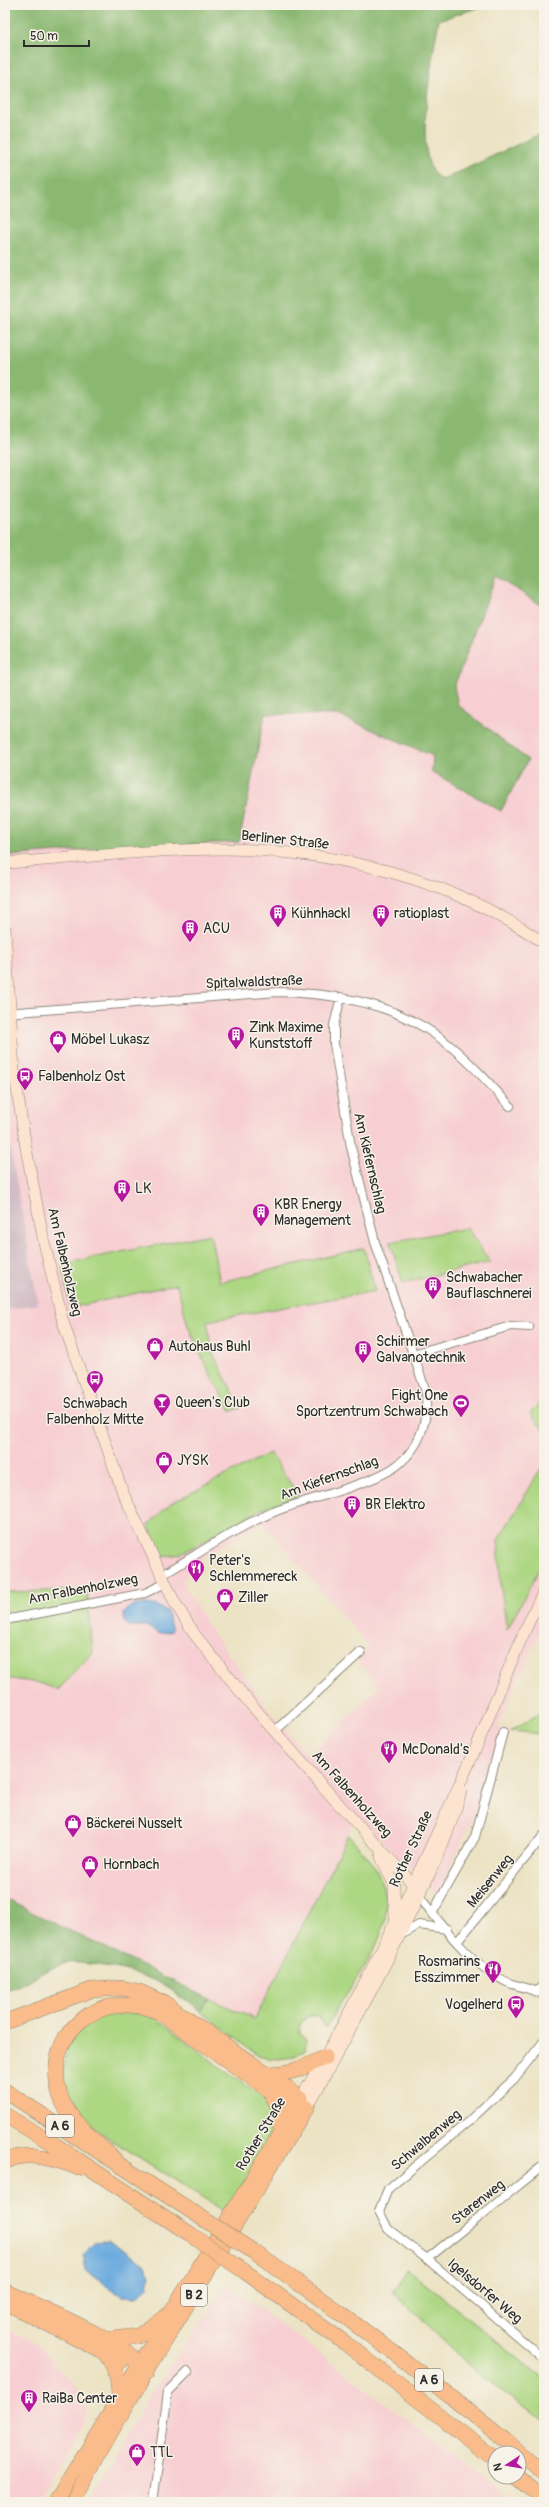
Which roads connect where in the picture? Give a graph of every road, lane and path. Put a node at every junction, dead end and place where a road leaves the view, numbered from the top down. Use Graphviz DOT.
graph roads {
  1 [pos="5,864"];
  2 [pos="5,929"];
  3 [pos="544,943"];
  4 [pos="341,997"];
  5 [pos="8,1013"];
  6 [pos="510,1106"];
  7 [pos="529,1327"];
  8 [pos="413,1354"];
  9 [pos="164,1579"];
  10 [pos="544,1591"];
  11 [pos="5,1620"];
  12 [pos="361,1652"];
  13 [pos="276,1730"];
  14 [pos="503,1732"];
  15 [pos="467,1767"];
  16 [pos="544,1835"];
  17 [pos="371,1839"];
  18 [pos="412,1883"];
  19 [pos="419,1896"];
  20 [pos="433,1912"];
  21 [pos="394,1923"];
  22 [pos="447,1929"];
  23 [pos="401,1936"];
  24 [pos="457,1942"];
  25 [pos="544,1983"];
  26 [pos="541,1993"];
  27 [pos="5,2022"];
  28 [pos="544,2041"];
  29 [pos="325,2057"];
  30 [pos="265,2074"];
  31 [pos="268,2089"];
  32 [pos="5,2091"];
  33 [pos="301,2104"];
  34 [pos="5,2115"];
  35 [pos="281,2131"];
  36 [pos="115,2160"];
  37 [pos="5,2162"];
  38 [pos="544,2165"];
  39 [pos="111,2182"];
  40 [pos="427,2259"];
  41 [pos="5,2291"];
  42 [pos="5,2302"];
  43 [pos="168,2315"];
  44 [pos="104,2345"];
  45 [pos="543,2355"];
  46 [pos="140,2368"];
  47 [pos="188,2372"];
  48 [pos="119,2398"];
  49 [pos="487,2453"];
  50 [pos="544,2473"];
  51 [pos="527,2485"];
  52 [pos="544,2499"];
  53 [pos="55,2502"];
  54 [pos="71,2502"];
  55 [pos="153,2502"];
  1 -- 3 [label="main road, Berliner Straße"];
  2 -- 5 [label="main road, Am Falbenholzweg"];
  4 -- 5 [label="street, Spitalwaldstraße"];
  4 -- 6 [label="street, Spitalwaldstraße"];
  4 -- 8 [label="street, Am Kiefernschlag"];
  5 -- 9 [label="main road, Am Falbenholzweg"];
  7 -- 8 [label="street"];
  8 -- 9 [label="street, Am Kiefernschlag"];
  9 -- 11 [label="street, Am Falbenholzweg"];
  9 -- 13 [label="main road, Am Falbenholzweg"];
  10 -- 15 [label="main road, Rother Straße"];
  12 -- 13 [label="street"];
  13 -- 17 [label="main road, Am Falbenholzweg"];
  14 -- 20 [label="street"];
  15 -- 18 [label="main road, Rother Straße"];
  15 -- 19 [label="main road, Rother Straße"];
  16 -- 24 [label="street, Meisenweg"];
  17 -- 18 [label="main road, Am Falbenholzweg"];
  17 -- 21 [label="main road"];
  18 -- 19 [label="main road, Am Falbenholzweg"];
  18 -- 21 [label="main road, Rother Straße"];
  19 -- 20 [label="street"];
  19 -- 23 [label="main road, Rother Straße"];
  20 -- 22 [label="street"];
  21 -- 29 [label="main road, Rother Straße"];
  22 -- 23 [label="street"];
  22 -- 24 [label="street"];
  23 -- 33 [label="main road, Rother Straße"];
  24 -- 26 [label="street"];
  25 -- 26 [label="street"];
  27 -- 30 [label="highway"];
  28 -- 40 [label="street, Schwalbenweg"];
  29 -- 30 [label="highway"];
  29 -- 33 [label="main road, Rother Straße"];
  30 -- 33 [label="highway"];
  31 -- 33 [label="highway"];
  31 -- 35 [label="highway"];
  31 -- 36 [label="highway"];
  32 -- 36 [label="highway, A 6"];
  33 -- 35 [label="main road, Rother Straße / B 2"];
  33 -- 46 [label="main road, Rother Straße / B 2"];
  34 -- 39 [label="highway, A 6"];
  35 -- 43 [label="main road, Rother Straße / B 2"];
  36 -- 50 [label="highway, A 6, bridge"];
  37 -- 39 [label="highway"];
  38 -- 40 [label="street, Starenweg"];
  39 -- 49 [label="highway, A 6, bridge"];
  40 -- 45 [label="street, Igelsdorfer Weg"];
  41 -- 44 [label="highway"];
  42 -- 44 [label="highway"];
  43 -- 44 [label="highway"];
  43 -- 46 [label="main road, Rother Straße / B 2"];
  44 -- 46 [label="highway"];
  44 -- 48 [label="highway"];
  46 -- 48 [label="main road, Rother Straße / B 2"];
  46 -- 54 [label="main road, Rother Straße / B 2"];
  47 -- 55 [label="street"];
  48 -- 53 [label="main road, Rother Straße / B 2"];
  51 -- 52 [label="highway"];
}
